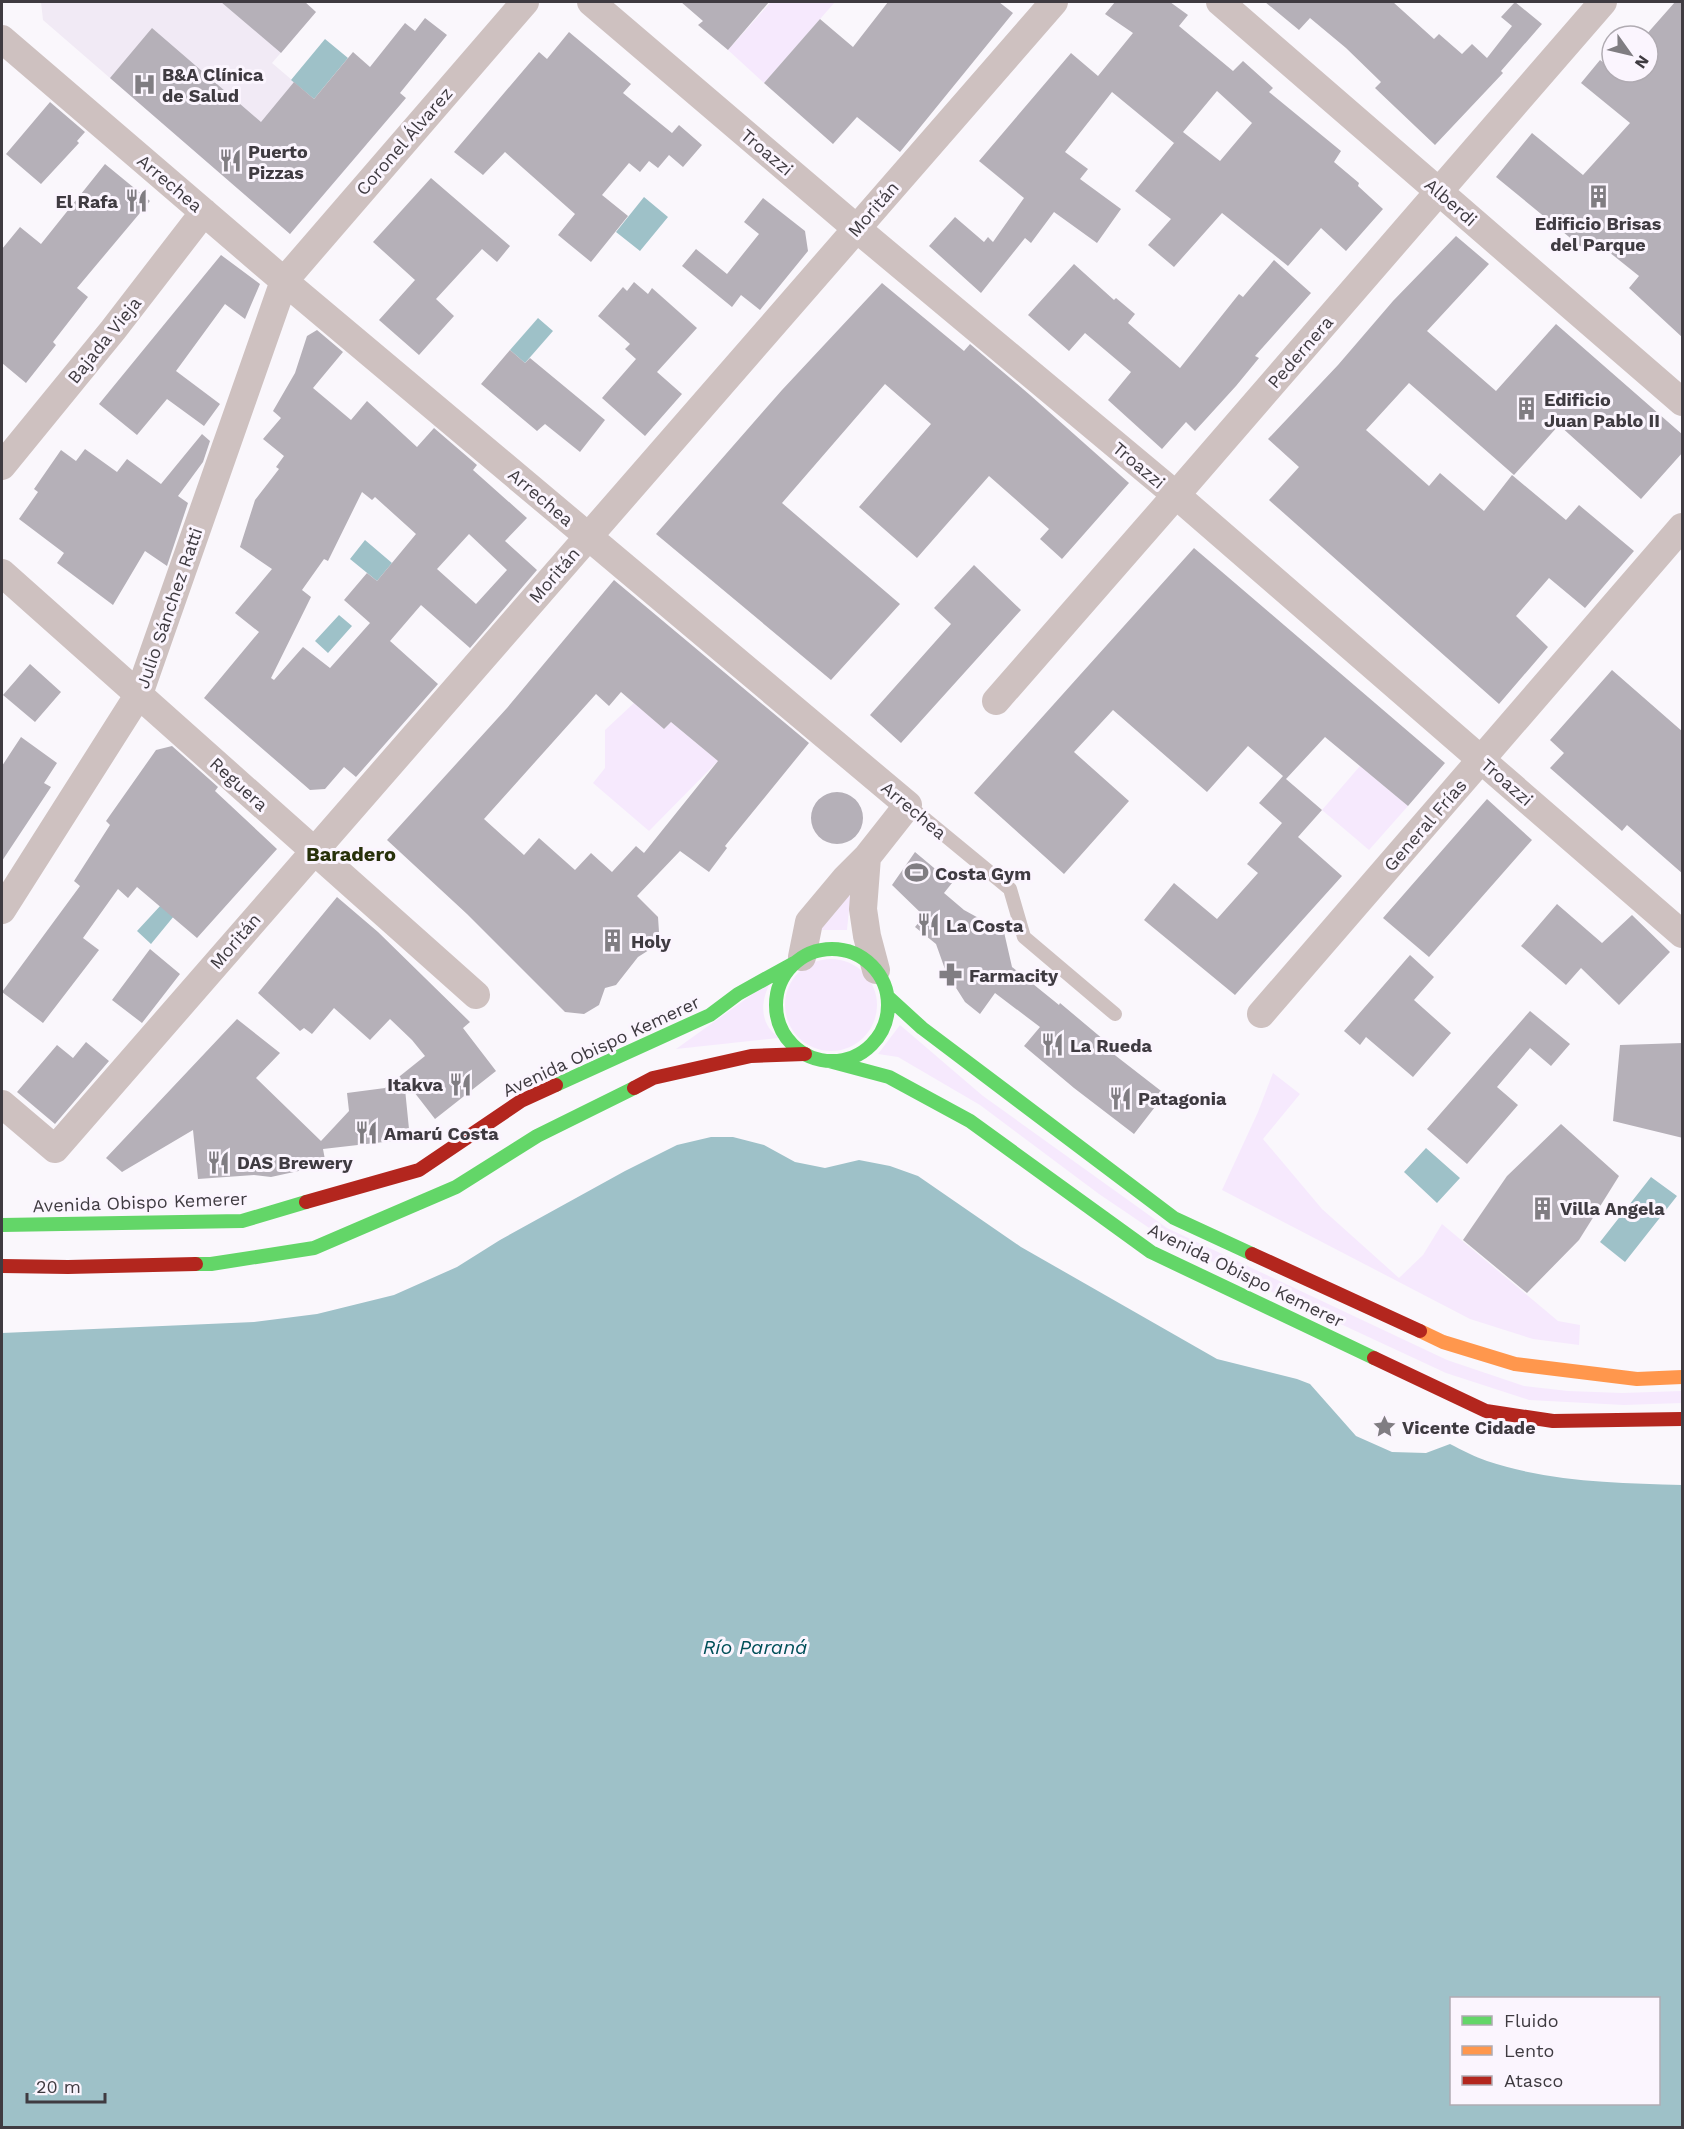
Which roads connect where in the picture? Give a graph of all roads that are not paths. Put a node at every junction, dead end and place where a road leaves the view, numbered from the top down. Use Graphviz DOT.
graph roads {
  1 [pos="525,2"];
  2 [pos="591,2"];
  3 [pos="1054,2"];
  4 [pos="1220,2"];
  5 [pos="1603,2"];
  6 [pos="2,39"];
  7 [pos="1439,191"];
  8 [pos="204,212"];
  9 [pos="856,228"];
  10 [pos="284,280"];
  11 [pos="1683,402"];
  12 [pos="2,466"];
  13 [pos="1176,495"];
  14 [pos="1683,527"];
  15 [pos="588,536"];
  16 [pos="2,573"];
  17 [pos="139,694"];
  18 [pos="996,701"];
  19 [pos="1482,760"];
  20 [pos="908,805"];
  21 [pos="314,851"];
  22 [pos="867,857"];
  23 [pos="2,910"];
  24 [pos="1683,934"];
  25 [pos="798,960"];
  26 [pos="876,970"];
  27 [pos="476,996"];
  28 [pos="888,997"];
  29 [pos="1115,1014"];
  30 [pos="1261,1014"];
  31 [pos="805,1054"];
  32 [pos="830,1061"];
  33 [pos="2,1104"];
  34 [pos="2,1225"];
  35 [pos="2,1266"];
  36 [pos="1683,1377"];
  37 [pos="1683,1419"];
  1 -- 10 [label="street, Coronel Álvarez"];
  2 -- 9 [label="street, Troazzi"];
  3 -- 9 [label="street, Moritán"];
  4 -- 7 [label="street, Alberdi"];
  5 -- 7 [label="street, Pedernera"];
  6 -- 8 [label="street, Arrechea"];
  7 -- 11 [label="street, Alberdi"];
  7 -- 13 [label="street, Pedernera"];
  8 -- 10 [label="street, Arrechea"];
  8 -- 12 [label="street, Bajada Vieja"];
  9 -- 13 [label="street, Troazzi"];
  9 -- 15 [label="street, Moritán"];
  10 -- 15 [label="street, Arrechea"];
  10 -- 17 [label="street, Julio Sánchez Ratti"];
  13 -- 18 [label="street, Pedernera"];
  13 -- 19 [label="street, Troazzi"];
  14 -- 19 [label="street, General Frías"];
  15 -- 20 [label="street, Arrechea"];
  15 -- 21 [label="street, Moritán"];
  16 -- 17 [label="street, Reguera"];
  17 -- 21 [label="street, Reguera"];
  17 -- 23 [label="street, Julio Sánchez Ratti"];
  19 -- 24 [label="street, Troazzi"];
  19 -- 30 [label="street, General Frías"];
  20 -- 22 [label="street"];
  20 -- 29 [label="lane, Arrechea"];
  21 -- 27 [label="street, Reguera"];
  21 -- 33 [label="street, Moritán"];
  22 -- 25 [label="street"];
  22 -- 26 [label="street"];
  25 -- 26 [label="main road, Avenida Obispo Kemerer"];
  25 -- 31 [label="main road, Avenida Obispo Kemerer"];
  25 -- 34 [label="main road, Avenida Obispo Kemerer"];
  26 -- 28 [label="main road, Avenida Obispo Kemerer"];
  28 -- 32 [label="main road"];
  28 -- 36 [label="main road, Avenida Obispo Kemerer"];
  31 -- 32 [label="main road, Avenida Obispo Kemerer"];
  31 -- 35 [label="main road, Avenida Obispo Kemerer"];
  32 -- 37 [label="main road, Avenida Obispo Kemerer"];
}
